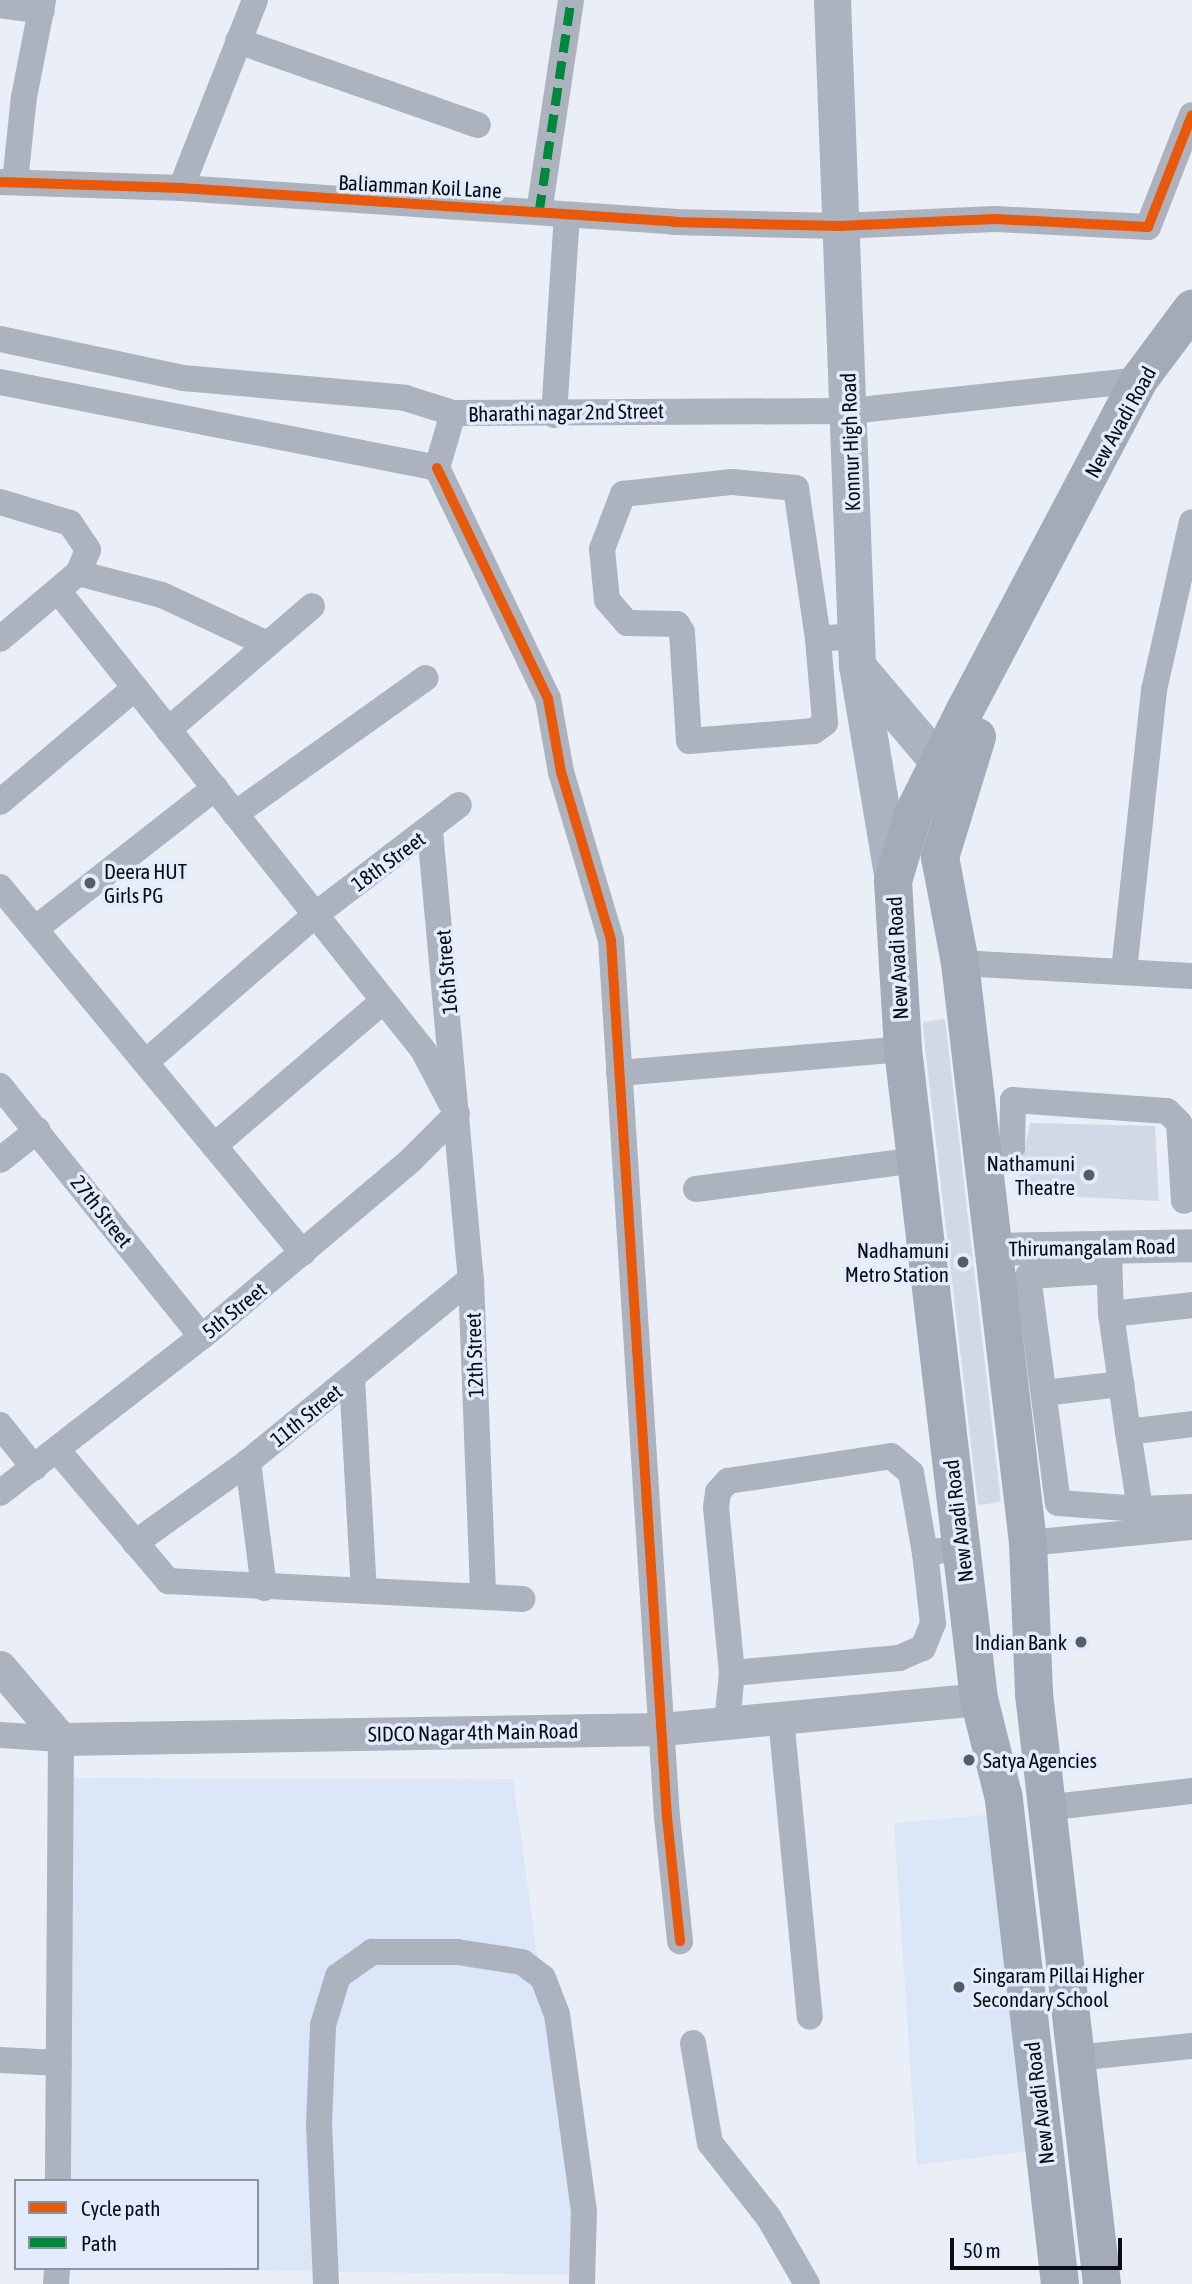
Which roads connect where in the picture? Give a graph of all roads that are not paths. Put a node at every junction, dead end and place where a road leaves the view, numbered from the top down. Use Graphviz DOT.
graph roads {
  1 [pos="256,0"];
  2 [pos="571,0"];
  3 [pos="832,0"];
  4 [pos="0,5"];
  5 [pos="43,6"];
  6 [pos="238,41"];
  7 [pos="12,95"];
  8 [pos="1192,115"];
  9 [pos="478,125"];
  10 [pos="8,182"];
  11 [pos="181,188"];
  12 [pos="539,212"];
  13 [pos="567,215"];
  14 [pos="839,226"];
  15 [pos="1192,309"];
  16 [pos="0,339"];
  17 [pos="1192,342"];
  18 [pos="143,370"];
  19 [pos="1139,380"];
  20 [pos="0,382"];
  21 [pos="139,410"];
  22 [pos="850,411"];
  23 [pos="453,413"];
  24 [pos="554,415"];
  25 [pos="437,468"];
  26 [pos="0,502"];
  27 [pos="1192,522"];
  28 [pos="78,573"];
  29 [pos="59,592"];
  30 [pos="312,606"];
  31 [pos="0,639"];
  32 [pos="818,639"];
  33 [pos="267,644"];
  34 [pos="856,651"];
  35 [pos="426,678"];
  36 [pos="135,688"];
  37 [pos="168,730"];
  38 [pos="951,770"];
  39 [pos="215,788"];
  40 [pos="0,802"];
  41 [pos="459,805"];
  42 [pos="235,814"];
  43 [pos="430,831"];
  44 [pos="941,861"];
  45 [pos="897,866"];
  46 [pos="0,887"];
  47 [pos="315,915"];
  48 [pos="35,929"];
  49 [pos="960,963"];
  50 [pos="1124,971"];
  51 [pos="1192,976"];
  52 [pos="383,1001"];
  53 [pos="903,1049"];
  54 [pos="147,1061"];
  55 [pos="619,1073"];
  56 [pos="0,1086"];
  57 [pos="457,1114"];
  58 [pos="38,1130"];
  59 [pos="214,1146"];
  60 [pos="984,1152"];
  61 [pos="0,1160"];
  62 [pos="916,1160"];
  63 [pos="696,1189"];
  64 [pos="1184,1201"];
  65 [pos="1192,1245"];
  66 [pos="991,1249"];
  67 [pos="303,1254"];
  68 [pos="1109,1258"];
  69 [pos="471,1279"];
  70 [pos="1192,1305"];
  71 [pos="1111,1314"];
  72 [pos="202,1337"];
  73 [pos="352,1378"];
  74 [pos="1121,1384"];
  75 [pos="1044,1393"];
  76 [pos="1192,1424"];
  77 [pos="0,1425"];
  78 [pos="1128,1432"];
  79 [pos="57,1450"];
  80 [pos="248,1462"];
  81 [pos="34,1468"];
  82 [pos="0,1493"];
  83 [pos="1192,1507"];
  84 [pos="1140,1509"];
  85 [pos="1192,1527"];
  86 [pos="135,1543"];
  87 [pos="1028,1543"];
  88 [pos="943,1551"];
  89 [pos="264,1588"];
  90 [pos="364,1591"];
  91 [pos="483,1596"];
  92 [pos="523,1599"];
  93 [pos="0,1667"];
  94 [pos="732,1673"];
  95 [pos="979,1699"];
  96 [pos="781,1718"];
  97 [pos="727,1723"];
  98 [pos="662,1729"];
  99 [pos="0,1735"];
  100 [pos="61,1739"];
  101 [pos="1192,1791"];
  102 [pos="1045,1808"];
  103 [pos="680,1941"];
  104 [pos="810,2017"];
  105 [pos="693,2043"];
  106 [pos="1192,2046"];
  107 [pos="1075,2058"];
  108 [pos="0,2060"];
  109 [pos="60,2063"];
  110 [pos="58,2179"];
  111 [pos="326,2284"];
  112 [pos="582,2284"];
  113 [pos="807,2284"];
  114 [pos="1060,2284"];
  115 [pos="1102,2284"];
  1 -- 6 [label="street"];
  2 -- 12 [label="street"];
  3 -- 14 [label="main road, Konnur High Road"];
  4 -- 5 [label="street"];
  5 -- 7 [label="street, Baliamman Koil Lane"];
  6 -- 9 [label="street"];
  6 -- 11 [label="street"];
  7 -- 10 [label="street, Baliamman Koil Lane"];
  8 -- 14 [label="street, Baliamman Koil Lane"];
  10 -- 11 [label="street, Baliamman Koil Lane"];
  11 -- 12 [label="street, Baliamman Koil Lane"];
  12 -- 13 [label="street, Baliamman Koil Lane"];
  13 -- 14 [label="street, Baliamman Koil Lane"];
  13 -- 24 [label="street"];
  14 -- 22 [label="main road, Konnur High Road"];
  15 -- 19 [label="main road, New Avadi Road"];
  16 -- 18 [label="street"];
  17 -- 38 [label="main road, New Avadi Road"];
  18 -- 21 [label="street"];
  18 -- 23 [label="street"];
  19 -- 22 [label="street, Bharathi nagar 2nd Street"];
  19 -- 38 [label="main road, New Avadi Road"];
  20 -- 21 [label="street"];
  21 -- 25 [label="street"];
  22 -- 24 [label="street, Bharathi nagar 2nd Street"];
  22 -- 34 [label="main road, Konnur High Road"];
  23 -- 24 [label="street, Bharathi nagar 2nd Street"];
  23 -- 25 [label="street, Bharathi nagar 2nd Street"];
  25 -- 55 [label="street"];
  26 -- 28 [label="street"];
  27 -- 50 [label="street"];
  28 -- 29 [label="street"];
  28 -- 33 [label="street"];
  29 -- 31 [label="street"];
  29 -- 36 [label="street"];
  30 -- 33 [label="street"];
  32 -- 32 [label="street"];
  32 -- 34 [label="street"];
  33 -- 37 [label="street"];
  34 -- 38 [label="main road"];
  34 -- 45 [label="main road, Konnur High Road"];
  35 -- 42 [label="street"];
  36 -- 37 [label="street"];
  36 -- 40 [label="street"];
  37 -- 39 [label="street"];
  38 -- 44 [label="main road, New Avadi Road"];
  38 -- 45 [label="main road, New Avadi Road"];
  39 -- 42 [label="street"];
  39 -- 48 [label="street"];
  41 -- 43 [label="street, 18th Street"];
  42 -- 47 [label="street"];
  43 -- 47 [label="street, 18th Street"];
  43 -- 57 [label="street, 16th Street"];
  44 -- 45 [label="main road"];
  44 -- 49 [label="main road, New Avadi Road"];
  45 -- 53 [label="main road, New Avadi Road"];
  46 -- 48 [label="street"];
  47 -- 52 [label="street"];
  47 -- 54 [label="street, 18th Street"];
  48 -- 54 [label="street"];
  49 -- 50 [label="street"];
  49 -- 60 [label="main road, New Avadi Road"];
  50 -- 51 [label="street"];
  52 -- 57 [label="street"];
  52 -- 59 [label="street"];
  53 -- 55 [label="street"];
  53 -- 62 [label="main road, New Avadi Road"];
  54 -- 59 [label="street"];
  55 -- 98 [label="street"];
  56 -- 58 [label="street, 27th Street"];
  57 -- 67 [label="street, 5th Street"];
  57 -- 69 [label="street, 12th Street"];
  58 -- 61 [label="street"];
  58 -- 72 [label="street, 27th Street"];
  59 -- 67 [label="street"];
  60 -- 64 [label="street"];
  60 -- 66 [label="main road, New Avadi Road"];
  62 -- 63 [label="street"];
  62 -- 88 [label="main road, New Avadi Road"];
  65 -- 68 [label="street, Thirumangalam Road"];
  66 -- 68 [label="street, Thirumangalam Road"];
  66 -- 87 [label="main road, New Avadi Road"];
  67 -- 72 [label="street, 5th Street"];
  68 -- 71 [label="street"];
  68 -- 75 [label="street"];
  69 -- 73 [label="street, 11th Street"];
  69 -- 91 [label="street, 12th Street"];
  70 -- 71 [label="street"];
  71 -- 74 [label="street"];
  72 -- 79 [label="street, 5th Street"];
  73 -- 80 [label="street, 11th Street"];
  73 -- 90 [label="street"];
  74 -- 75 [label="street"];
  74 -- 78 [label="street"];
  75 -- 84 [label="street"];
  76 -- 78 [label="street"];
  77 -- 81 [label="street"];
  78 -- 84 [label="street"];
  79 -- 81 [label="street, 5th Street"];
  79 -- 86 [label="street"];
  80 -- 86 [label="street, 11th Street"];
  80 -- 89 [label="street"];
  81 -- 82 [label="street, 5th Street"];
  83 -- 84 [label="street"];
  85 -- 87 [label="street"];
  86 -- 89 [label="street"];
  87 -- 102 [label="main road, New Avadi Road"];
  88 -- 94 [label="street"];
  88 -- 94 [label="street"];
  88 -- 95 [label="main road, New Avadi Road"];
  89 -- 90 [label="street"];
  90 -- 91 [label="street"];
  91 -- 92 [label="street"];
  93 -- 100 [label="street"];
  94 -- 97 [label="street"];
  95 -- 96 [label="street, SIDCO Nagar 4th Main Road"];
  95 -- 114 [label="main road, New Avadi Road"];
  96 -- 97 [label="street, SIDCO Nagar 4th Main Road"];
  96 -- 104 [label="street"];
  97 -- 98 [label="street, SIDCO Nagar 4th Main Road"];
  98 -- 100 [label="street, SIDCO Nagar 4th Main Road"];
  98 -- 103 [label="street"];
  99 -- 100 [label="street"];
  100 -- 109 [label="street"];
  101 -- 102 [label="street"];
  102 -- 107 [label="main road, New Avadi Road"];
  105 -- 113 [label="street"];
  106 -- 107 [label="street"];
  107 -- 115 [label="main road, New Avadi Road"];
  108 -- 109 [label="street"];
  109 -- 110 [label="street"];
  111 -- 112 [label="street"];
}
